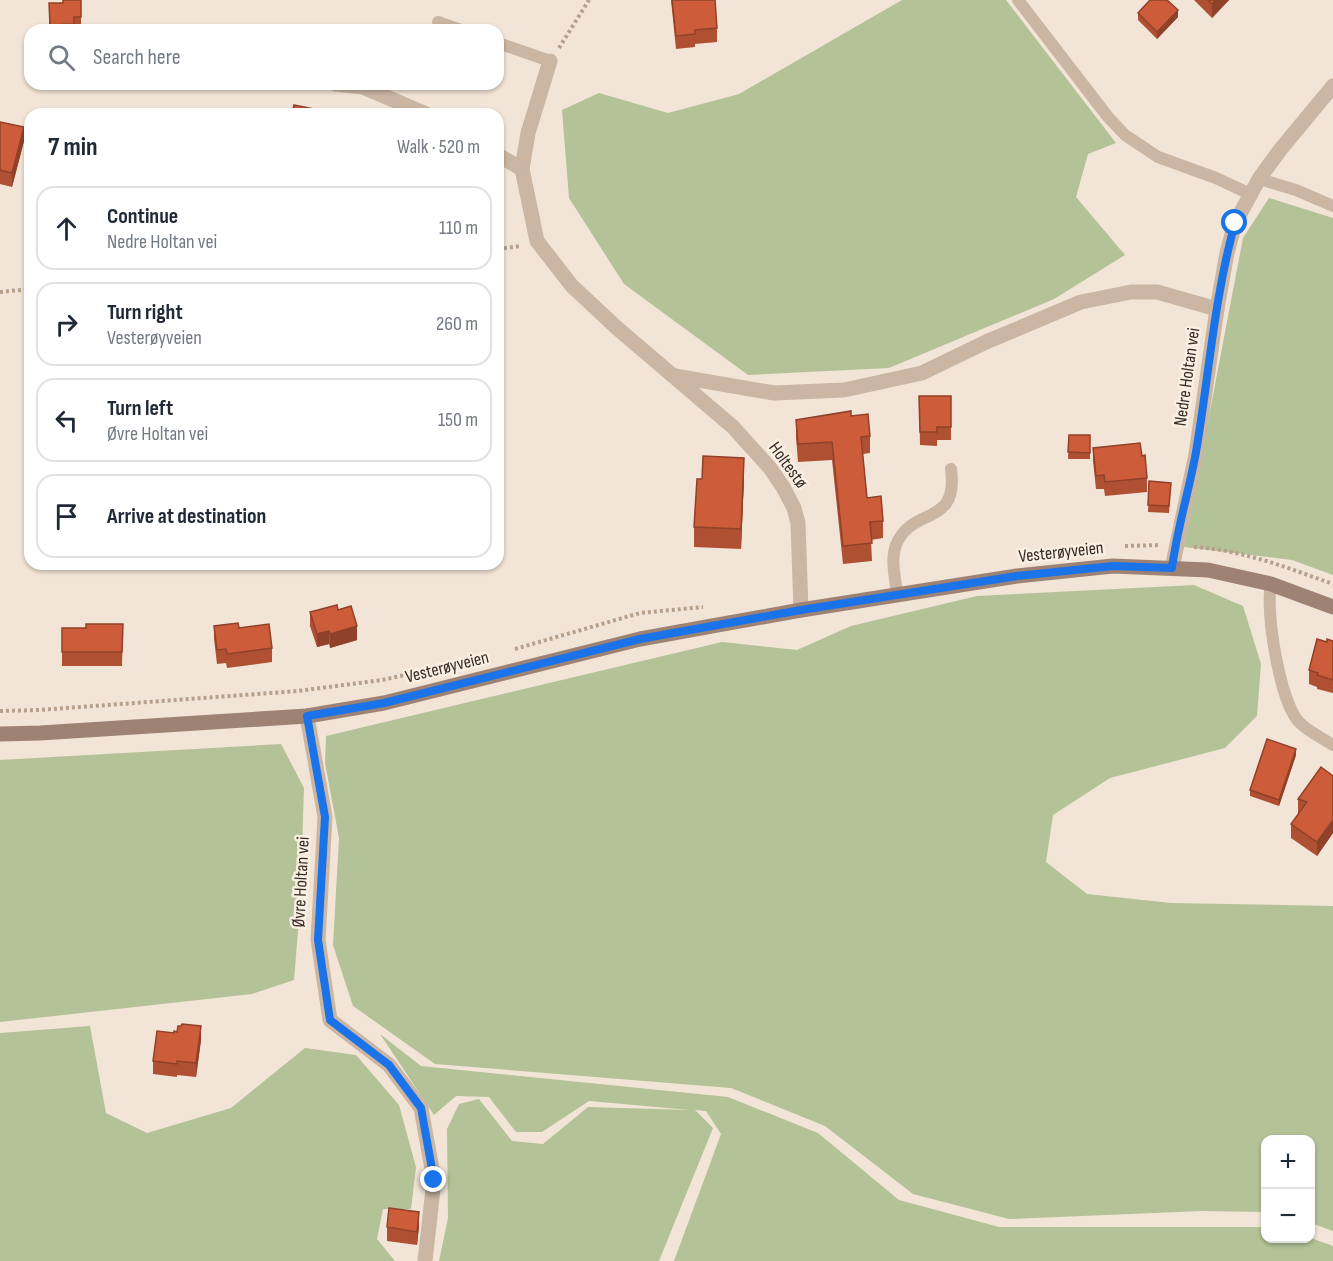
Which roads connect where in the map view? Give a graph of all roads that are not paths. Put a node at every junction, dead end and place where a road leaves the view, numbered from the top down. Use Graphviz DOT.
graph roads {
  1 [pos="1018,0"];
  2 [pos="438,22"];
  3 [pos="444,24"];
  4 [pos="504,45"];
  5 [pos="550,61"];
  6 [pos="1333,86"];
  7 [pos="370,90"];
  8 [pos="412,108"];
  9 [pos="504,158"];
  10 [pos="522,169"];
  11 [pos="1259,178"];
  12 [pos="1250,194"];
  13 [pos="1333,206"];
  14 [pos="1217,309"];
  15 [pos="674,376"];
  16 [pos="951,469"];
  17 [pos="1172,568"];
  18 [pos="1271,584"];
  19 [pos="897,596"];
  20 [pos="1333,607"];
  21 [pos="801,610"];
  22 [pos="307,716"];
  23 [pos="0,734"];
  24 [pos="1333,745"];
  25 [pos="425,1261"];
  1 -- 12 [label="lane"];
  2 -- 3 [label="lane"];
  4 -- 5 [label="lane"];
  5 -- 10 [label="street, Holtestø"];
  6 -- 11 [label="street, Nedre Holtan vei"];
  7 -- 8 [label="street"];
  9 -- 10 [label="street"];
  10 -- 15 [label="street, Holtestø"];
  11 -- 12 [label="street, Nedre Holtan vei"];
  11 -- 13 [label="lane"];
  12 -- 14 [label="street, Nedre Holtan vei"];
  14 -- 15 [label="street"];
  14 -- 17 [label="street, Nedre Holtan vei"];
  15 -- 21 [label="street, Holtestø"];
  16 -- 19 [label="lane"];
  17 -- 18 [label="main road, Vesterøyveien"];
  17 -- 19 [label="main road, Vesterøyveien"];
  18 -- 20 [label="main road, Vesterøyveien"];
  18 -- 24 [label="lane"];
  19 -- 21 [label="main road, Vesterøyveien"];
  21 -- 22 [label="main road, Vesterøyveien"];
  22 -- 23 [label="main road, Vesterøyveien"];
  22 -- 25 [label="street, Øvre Holtan vei"];
}
